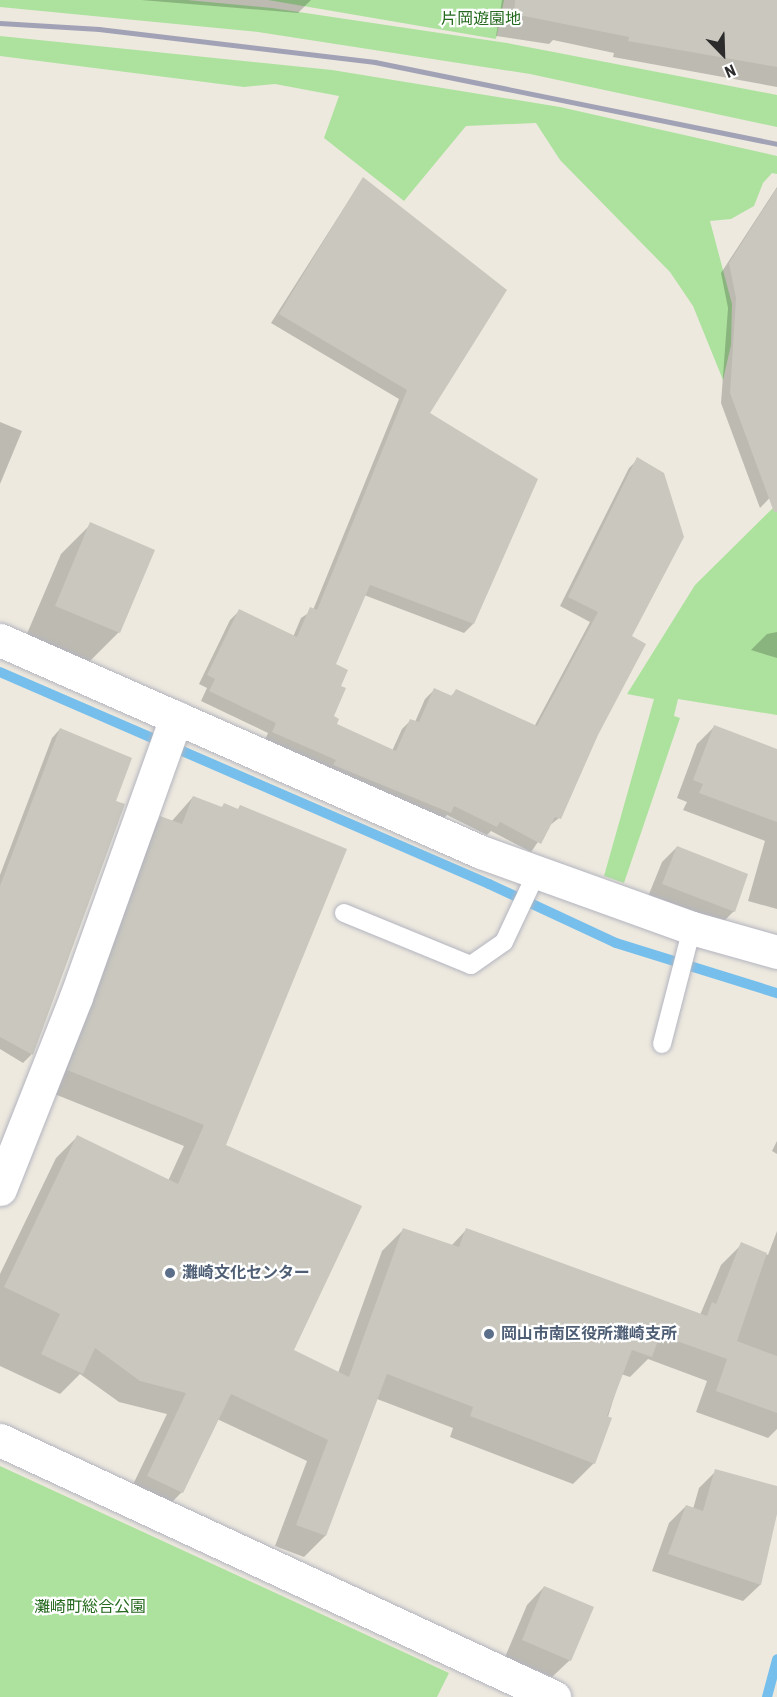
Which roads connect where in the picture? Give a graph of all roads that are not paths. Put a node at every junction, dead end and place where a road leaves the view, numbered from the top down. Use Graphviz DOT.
graph roads {
  1 [pos="0,640"];
  2 [pos="170,735"];
  3 [pos="529,891"];
  4 [pos="344,913"];
  5 [pos="689,941"];
  6 [pos="777,952"];
  7 [pos="662,1044"];
  8 [pos="0,1189"];
  9 [pos="0,1440"];
  10 [pos="554,1697"];
  1 -- 2 [label="street"];
  2 -- 3 [label="street"];
  2 -- 8 [label="street"];
  3 -- 4 [label="lane"];
  3 -- 5 [label="street"];
  5 -- 6 [label="street"];
  5 -- 7 [label="lane"];
  9 -- 10 [label="street"];
}
